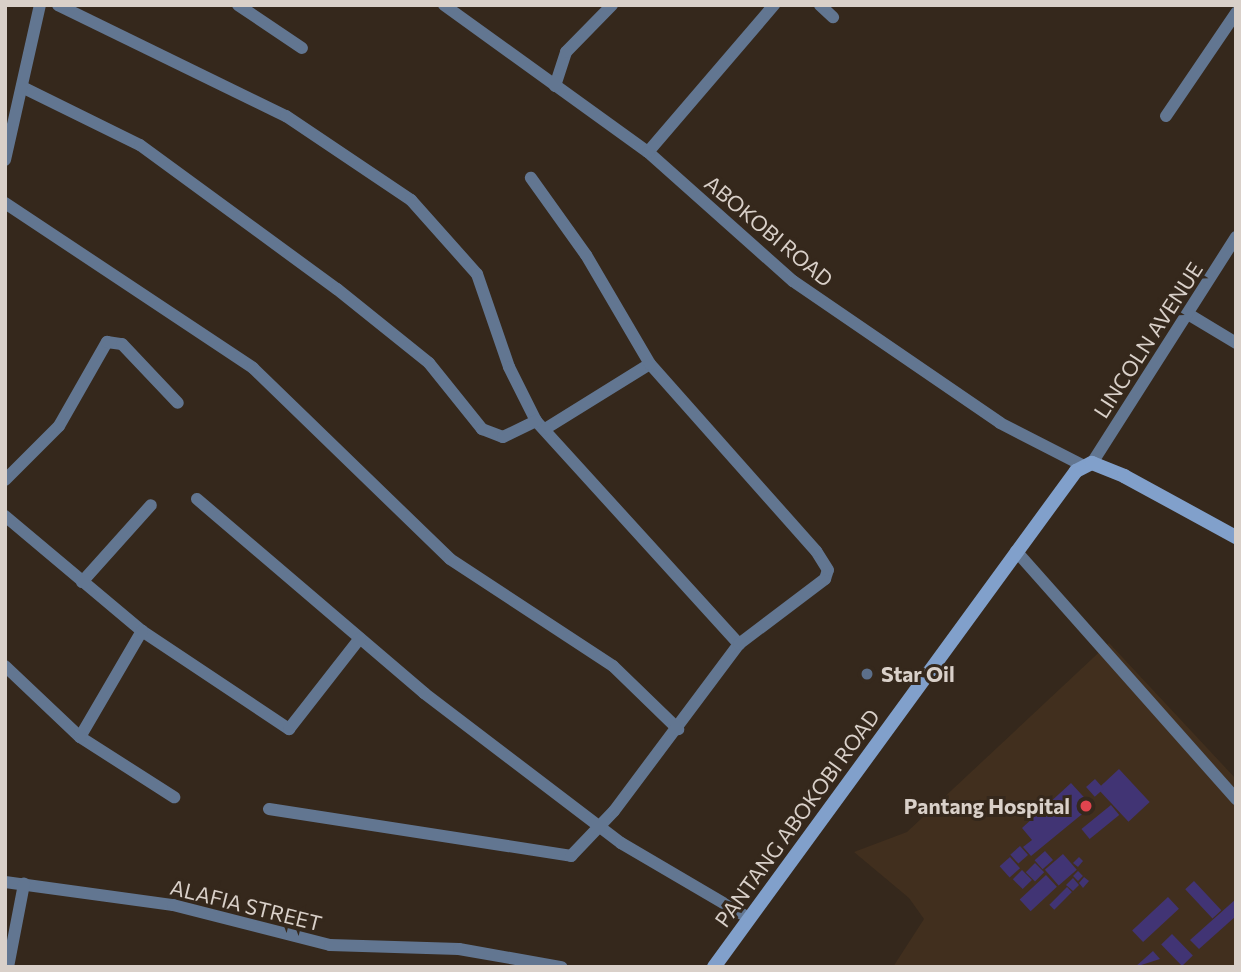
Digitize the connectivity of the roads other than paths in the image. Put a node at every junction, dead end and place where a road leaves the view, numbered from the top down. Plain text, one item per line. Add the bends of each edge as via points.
1 (40, 5) edge
2 (58, 5) edge
3 (238, 5) edge
4 (444, 5) edge
5 (612, 5) edge
6 (774, 5) edge
7 (821, 5) edge
8 (1235, 14) edge
9 (832, 17) dead end
10 (302, 48) dead end
11 (555, 86) junction
12 (22, 88) junction
13 (1166, 116) dead end
14 (648, 152) junction
15 (5, 160) edge
16 (531, 178) dead end
17 (5, 203) edge
18 (1236, 237) edge
19 (1188, 314) junction
20 (1236, 343) edge
21 (650, 364) junction
22 (178, 403) dead end
23 (541, 425) junction
24 (1088, 465) junction
25 (5, 480) edge
26 (197, 499) dead end
27 (151, 505) dead end
28 (5, 516) edge
29 (1236, 537) edge
30 (1016, 551) junction
31 (82, 582) junction
32 (142, 631) junction
33 (360, 638) junction
34 (740, 643) junction
35 (5, 666) edge
36 (678, 729) junction
37 (80, 737) junction
38 (174, 797) dead end
39 (1236, 799) edge
40 (269, 809) dead end
41 (601, 826) junction
42 (5, 882) edge
43 (24, 884) junction
44 (749, 918) junction
45 (8, 967) edge
46 (561, 967) edge
47 (714, 967) edge

1 - 12 street
2 - 23 street via 286,116 411,200 484,288 509,367
3 - 10 street
4 - 11 street, ABOKOBI ROAD
5 - 11 street via 566,52
6 - 14 street
7 - 9 street
8 - 13 street
11 - 14 street, ABOKOBI ROAD
12 - 15 street
12 - 23 street via 140,145 347,296 429,363 482,429 503,437
14 - 24 street, ABOKOBI ROAD via 793,281 1000,423
16 - 21 street via 563,219
17 - 36 street via 253,368 450,559 613,666
18 - 19 street, LINCOLN AVENUE
19 - 20 street
19 - 24 street, LINCOLN AVENUE
21 - 23 street
21 - 34 street via 828,570
22 - 25 street via 122,344 107,342 59,426
23 - 34 street
24 - 29 street
24 - 30 street, PANTANG ABOKOBI ROAD
26 - 33 street
27 - 31 street
28 - 31 street
30 - 39 street
30 - 44 street, PANTANG ABOKOBI ROAD
31 - 32 street
32 - 33 street via 289,729
32 - 37 street
33 - 41 street
34 - 36 street
35 - 37 street
36 - 41 street
37 - 38 street
40 - 41 street via 459,835 565,858
41 - 44 street
42 - 43 street, ALAFIA STREET
43 - 45 street
43 - 46 street, ALAFIA STREET via 173,905 330,945 459,949
44 - 47 street, PANTANG ABOKOBI ROAD

